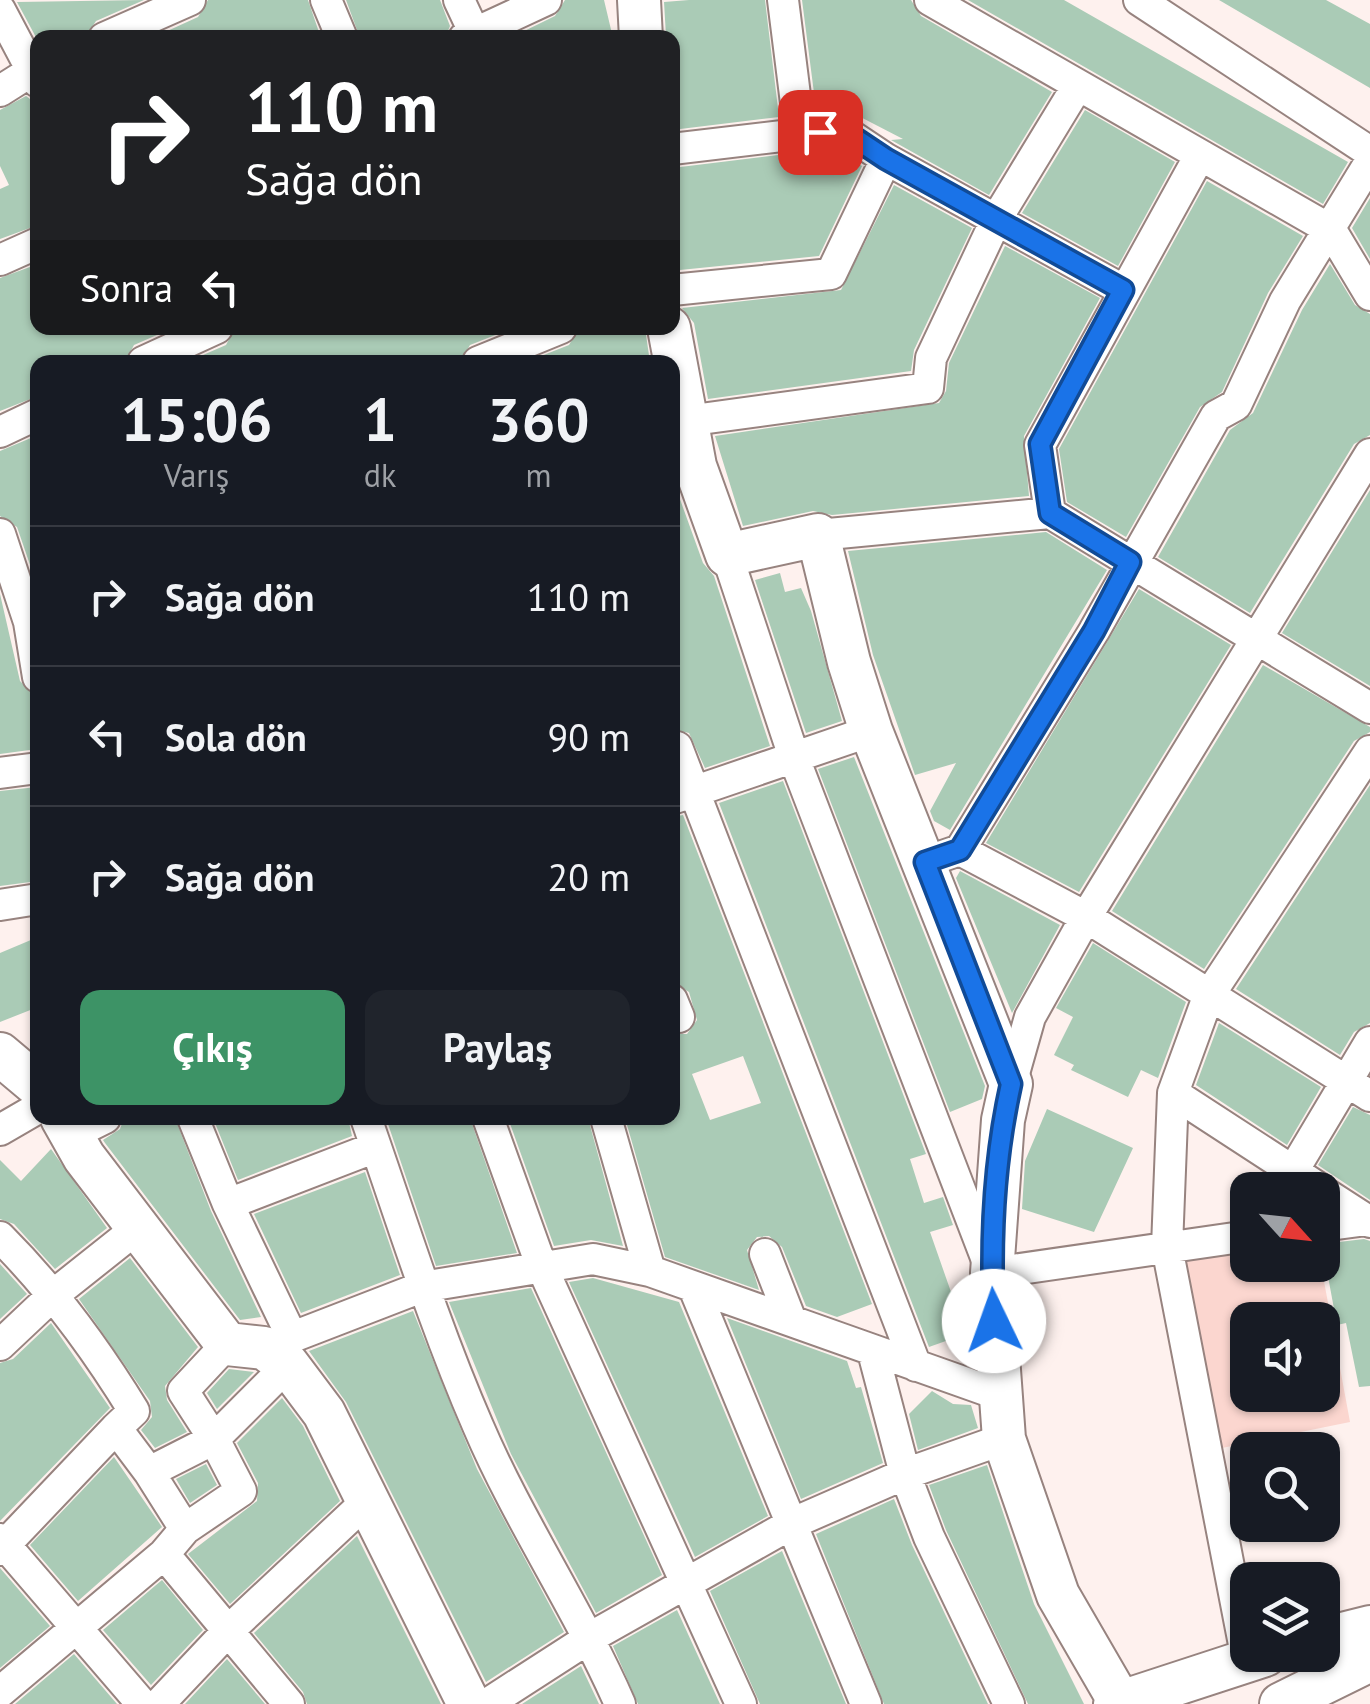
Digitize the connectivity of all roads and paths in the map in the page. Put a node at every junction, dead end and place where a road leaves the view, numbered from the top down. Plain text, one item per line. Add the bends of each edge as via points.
1 (190, 0) edge
2 (326, 0) edge
3 (460, 0) edge
4 (546, 0) edge
5 (639, 0) edge
6 (783, 0) edge
7 (930, 0) edge
8 (1139, 0) edge
9 (0, 10) edge
10 (122, 30) edge
11 (339, 30) edge
12 (468, 30) edge
13 (480, 30) edge
14 (641, 30) edge
15 (30, 64) edge
16 (0, 66) edge
17 (30, 72) edge
18 (30, 76) edge
19 (1078, 85) junction
20 (0, 91) edge
21 (800, 134) junction
22 (680, 148) edge
23 (1370, 152) edge
24 (1199, 156) junction
25 (886, 159) junction
26 (1370, 162) edge
27 (998, 218) junction
28 (1331, 230) junction
29 (30, 247) edge
30 (0, 260) edge
31 (680, 289) edge
32 (1123, 290) junction
33 (1370, 296) edge
34 (201, 335) edge
35 (540, 335) edge
36 (177, 345) edge
37 (512, 345) edge
38 (680, 388) edge
39 (30, 418) edge
40 (686, 421) junction
41 (0, 432) edge
42 (1370, 454) edge
43 (684, 471) edge
44 (1050, 513) junction
45 (0, 534) edge
46 (818, 535) junction
47 (727, 555) junction
48 (1130, 562) junction
49 (26, 570) edge
50 (15, 626) edge
51 (1255, 640) junction
52 (30, 659) edge
53 (1370, 708) edge
54 (871, 730) junction
55 (1370, 751) edge
56 (794, 756) junction
57 (30, 769) edge
58 (0, 773) edge
59 (683, 794) edge
60 (943, 856) junction
61 (30, 901) edge
62 (0, 905) edge
63 (1086, 918) junction
64 (1208, 997) junction
65 (1370, 1042) edge
66 (0, 1054) edge
67 (30, 1079) edge
68 (1011, 1084) junction
69 (1358, 1089) edge
70 (1174, 1093) junction
71 (30, 1113) edge
72 (80, 1125) edge
73 (196, 1125) edge
74 (491, 1125) edge
75 (608, 1125) edge
76 (0, 1130) edge
77 (371, 1132) edge
78 (1292, 1171) joint
79 (1340, 1202) edge
80 (228, 1204) junction
81 (1369, 1221) edge
82 (1340, 1224) edge
83 (140, 1226) junction
84 (0, 1237) edge
85 (1230, 1238) edge
86 (1167, 1247) junction
87 (765, 1254) dead end
88 (541, 1265) junction
89 (650, 1271) junction
90 (992, 1272) junction
91 (422, 1287) junction
92 (694, 1288) junction
93 (52, 1296) junction
94 (790, 1318) junction
95 (0, 1345) edge
96 (268, 1349) junction
97 (873, 1352) junction
98 (916, 1366) junction
99 (1000, 1395) junction
100 (116, 1428) junction
101 (214, 1439) junction
102 (1004, 1439) junction
103 (150, 1472) junction
104 (905, 1474) junction
105 (366, 1502) junction
106 (794, 1523) junction
107 (184, 1529) junction
108 (2, 1545) edge
109 (164, 1554) junction
110 (1235, 1562) edge
111 (686, 1584) junction
112 (74, 1627) junction
113 (1370, 1627) edge
114 (227, 1632) junction
115 (1340, 1635) edge
116 (591, 1637) junction
117 (1370, 1660) edge
118 (1230, 1666) edge
119 (0, 1692) edge
120 (1117, 1703) edge
121 (142, 1704) edge
122 (159, 1704) edge
123 (289, 1704) edge
124 (469, 1704) edge
125 (487, 1704) edge
126 (620, 1704) edge
127 (741, 1704) edge
128 (866, 1704) edge
129 (1009, 1704) edge
130 (1280, 1704) edge

1 - 10 street
2 - 11 street
3 - 12 street
4 - 13 street
5 - 14 street
6 - 21 street
7 - 19 street
8 - 23 street
9 - 15 street
16 - 17 street
18 - 20 street
19 - 24 street
19 - 27 street
21 - 22 street
21 - 25 street via 841,129
24 - 28 street
24 - 32 street
25 - 27 street
25 - 31 street via 831,274
26 - 28 street
27 - 32 street
27 - 40 street via 931,358 928,388
28 - 33 street
28 - 48 street via 1285,301 1236,405 1216,416
29 - 30 street
32 - 44 street via 1040,444
34 - 36 street
35 - 37 street
38 - 40 street
39 - 41 street
40 - 43 street
42 - 51 street
43 - 47 street
44 - 46 street
44 - 48 street
45 - 49 street
46 - 47 street
46 - 54 street
47 - 56 street
48 - 51 street
48 - 60 street via 1094,631
49 - 50 street
50 - 52 street
51 - 53 street
51 - 63 street
54 - 56 street
54 - 60 street
55 - 64 street
56 - 59 street
56 - 90 street
57 - 58 street
59 - 98 street
60 - 63 street
60 - 68 street
61 - 62 street
63 - 64 street
63 - 68 street via 1030,1017
64 - 69 street
64 - 70 street
65 - 69 street
66 - 67 street
68 - 90 street
69 - 78 street
70 - 78 street
70 - 86 street
71 - 76 street
72 - 83 street via 84,1158
73 - 80 street
74 - 88 street
75 - 89 street
77 - 80 street
77 - 91 street
79 - 81 street
80 - 96 street
81 - 82 street
83 - 93 street
83 - 96 street
84 - 93 street
85 - 86 street
86 - 90 street
86 - 110 street
87 - 94 street
88 - 89 street via 593,1258
88 - 91 street
88 - 111 street
89 - 92 street
90 - 99 street
91 - 96 street
91 - 116 street via 479,1429
92 - 94 street
92 - 106 street
93 - 95 street
93 - 100 street via 134,1411
94 - 97 street
96 - 101 street
96 - 101 street via 183,1391
96 - 105 street via 324,1412
97 - 98 street
97 - 104 street
98 - 99 street
99 - 102 street
100 - 103 street
100 - 108 street
101 - 103 street
101 - 107 street via 241,1491
102 - 104 street
102 - 120 street via 1058,1595
103 - 107 street
104 - 106 street
104 - 129 street
105 - 114 street
105 - 124 street
106 - 111 street
106 - 128 street
107 - 109 street
108 - 112 street
109 - 112 street
109 - 114 street
111 - 116 street
111 - 127 street
112 - 119 street
112 - 121 street
113 - 115 street
114 - 122 street
114 - 123 street
116 - 125 street
116 - 126 street
117 - 130 street
118 - 120 street

